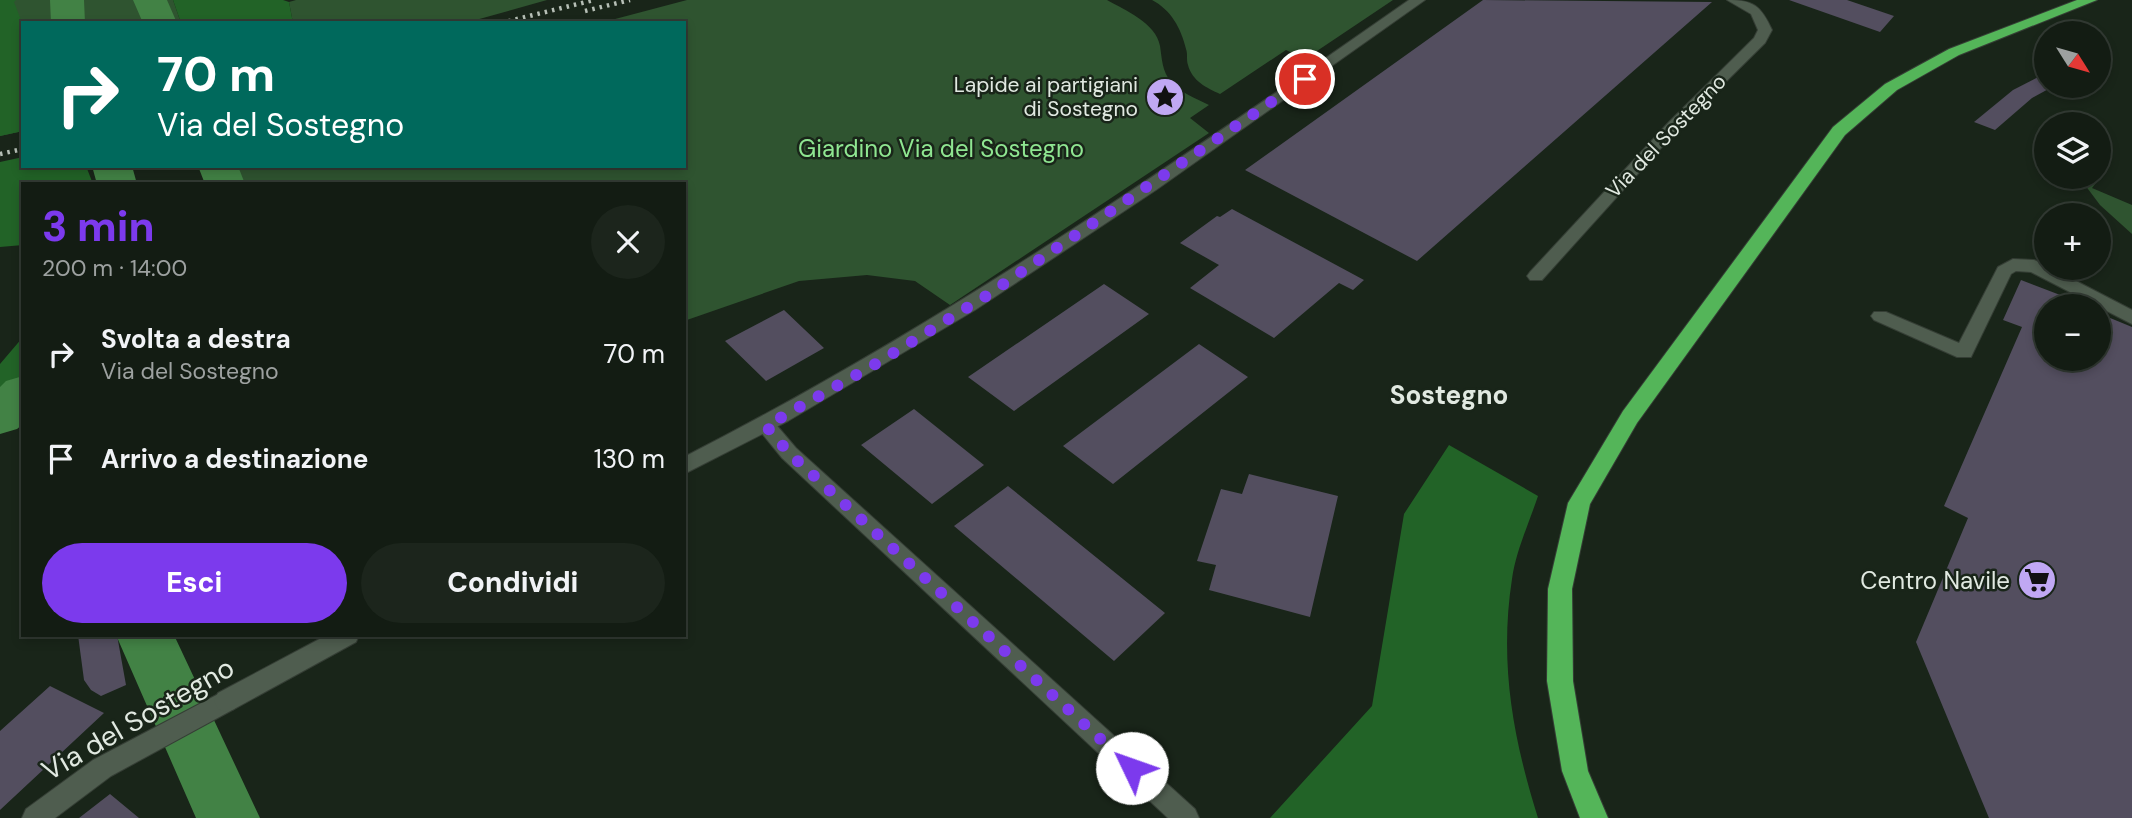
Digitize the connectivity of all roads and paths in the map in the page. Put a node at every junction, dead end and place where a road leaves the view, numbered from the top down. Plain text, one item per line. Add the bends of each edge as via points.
1 (1418, 0) edge
2 (1734, 0) edge
3 (2090, 0) edge
4 (1536, 275) dead end
5 (1880, 316) dead end
6 (2132, 317) edge
7 (766, 426) junction
8 (686, 465) edge
9 (344, 637) edge
10 (35, 818) edge
11 (1186, 818) edge
12 (1594, 818) edge

1 - 7 street via 986,296
2 - 4 lane, Via del Sostegno via 1757,12 1765,30 1760,40 1674,125
3 - 12 highway via 1954,52 1891,88 1839,131 1630,417 1578,503 1560,589 1560,681 1575,771
5 - 6 street via 1964,352 2004,271 2019,264 2042,270
7 - 8 street
7 - 11 street via 789,453
9 - 10 street, Via del Sostegno via 102,768

